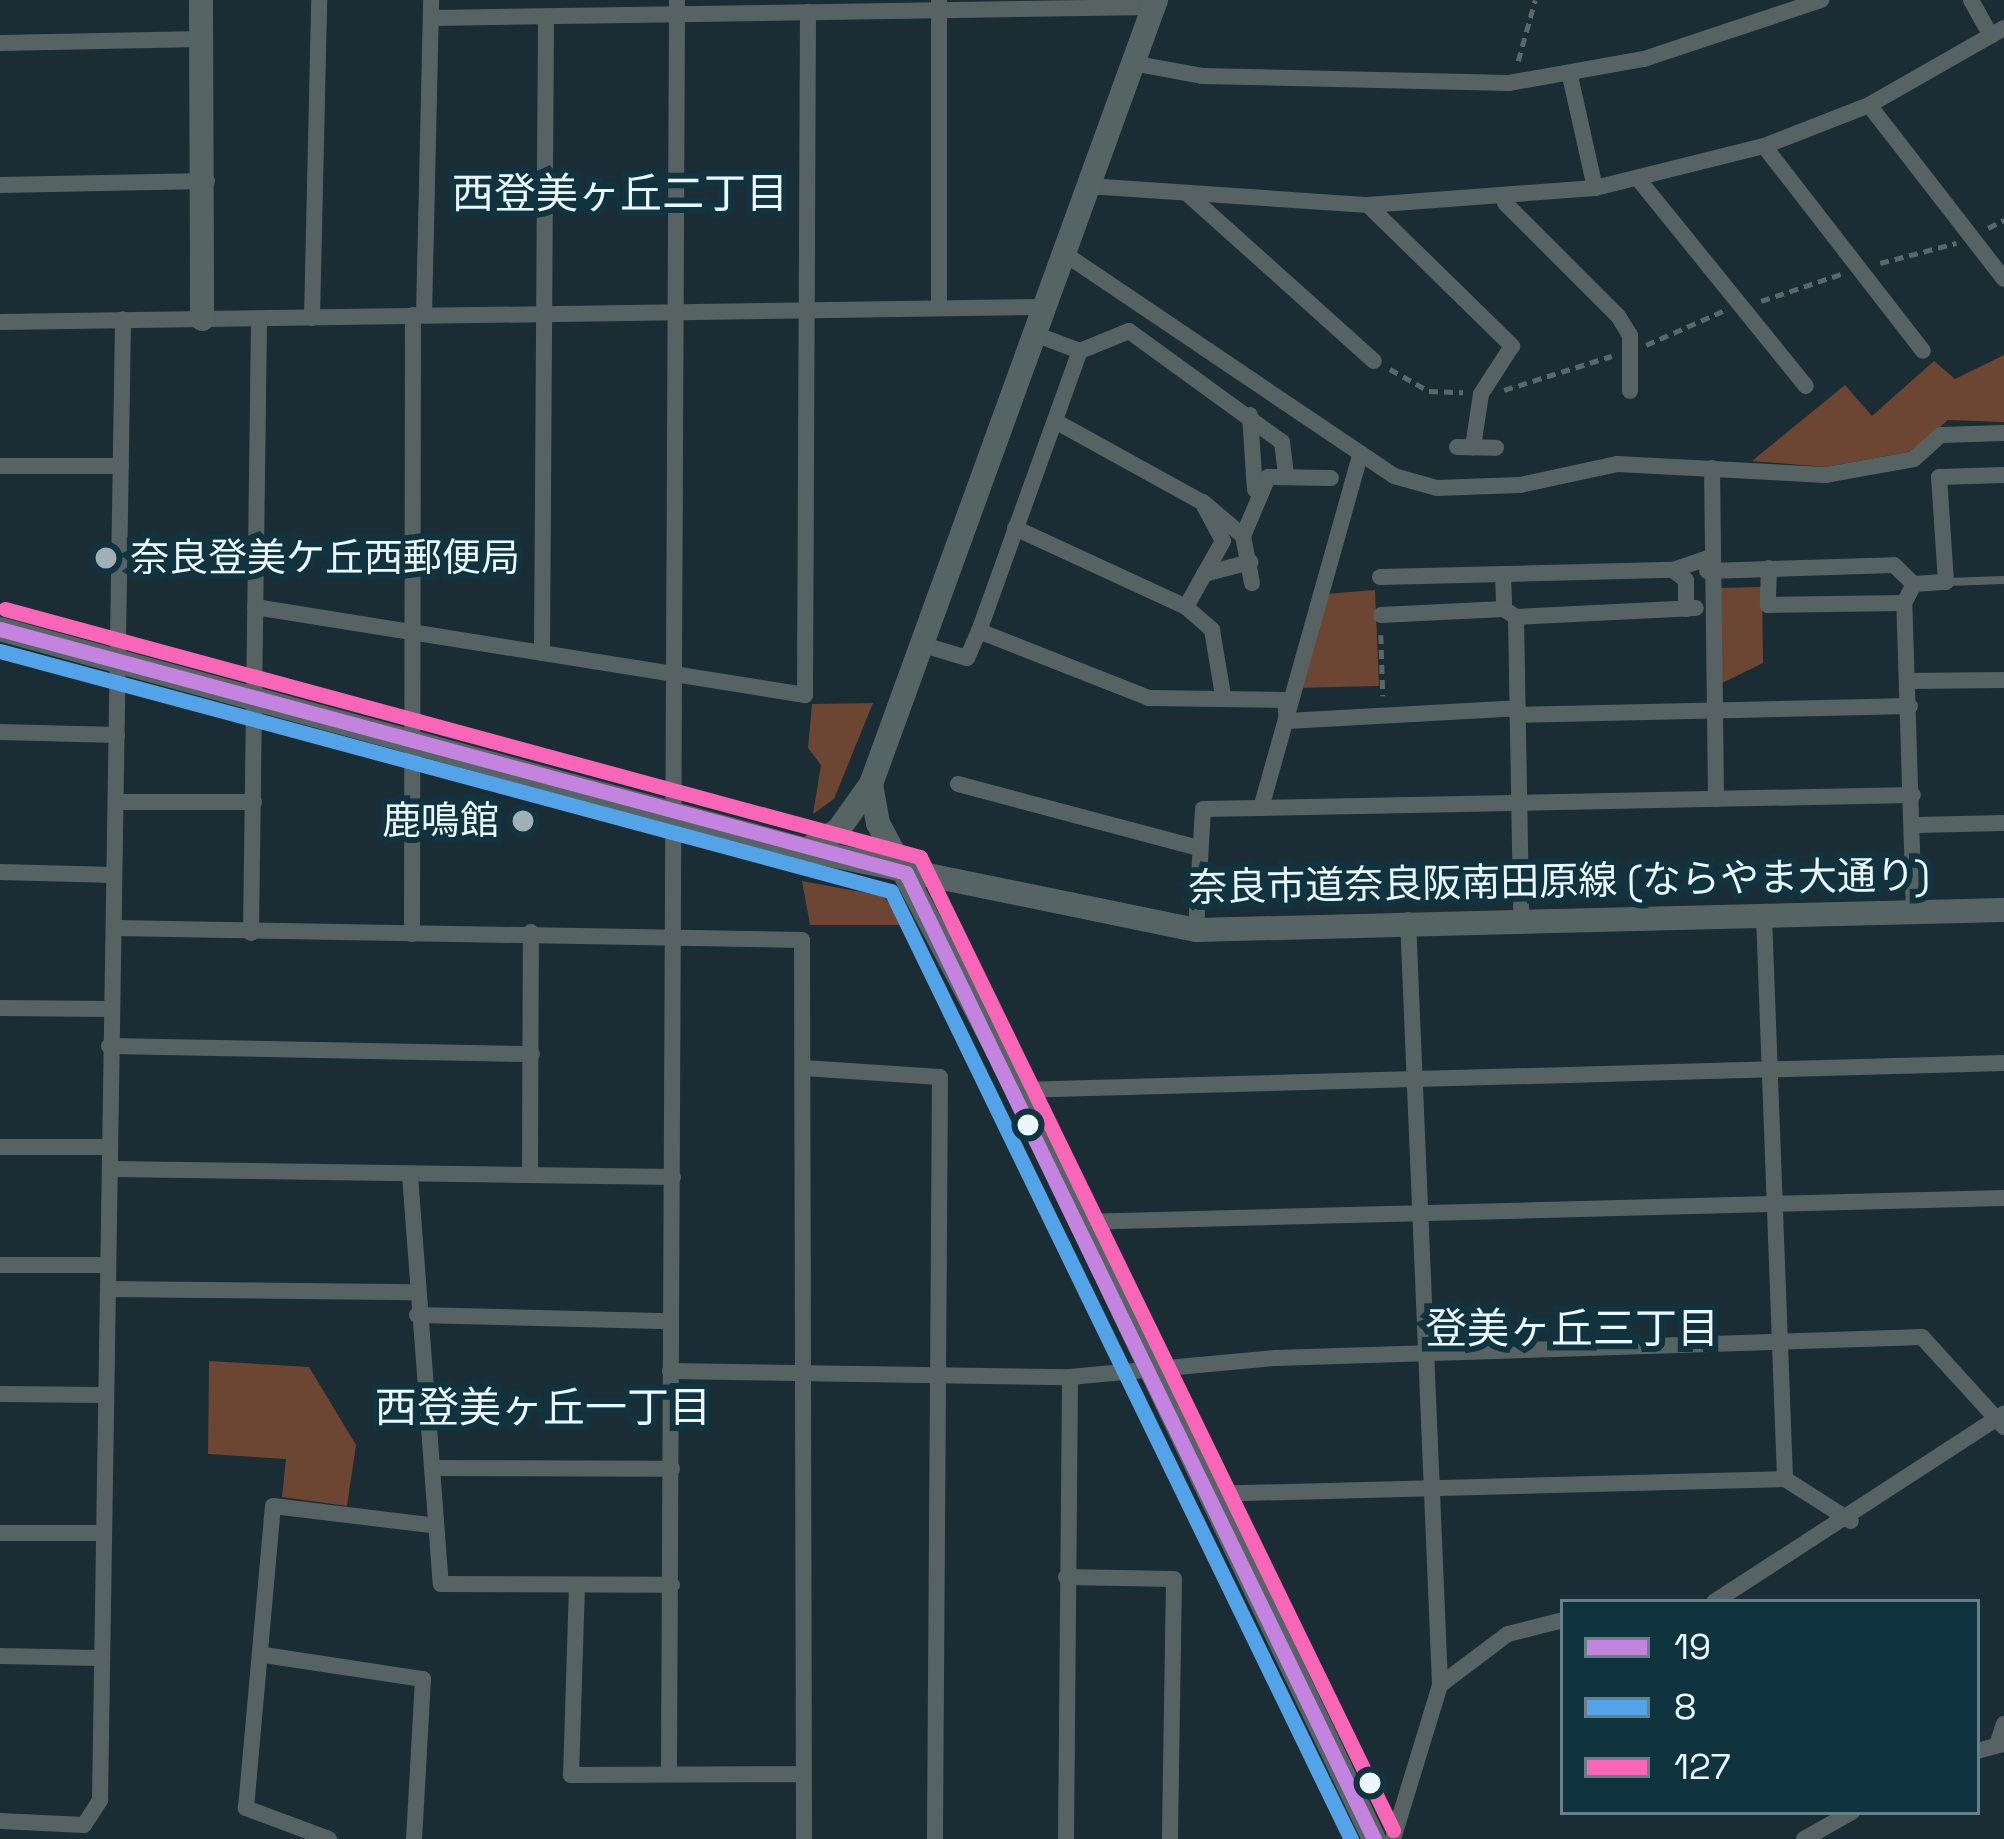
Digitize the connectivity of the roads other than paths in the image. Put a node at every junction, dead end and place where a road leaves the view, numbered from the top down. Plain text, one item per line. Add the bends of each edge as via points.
1 (201, 0) edge
2 (319, 0) edge
3 (1821, 0) edge
4 (1972, 0) edge
5 (939, 4) edge
6 (1155, 4) edge
7 (677, 7) edge
8 (431, 9) edge
9 (808, 12) junction
10 (546, 16) junction
11 (1998, 32) edge
12 (202, 39) junction
13 (0, 44) edge
14 (1132, 64) junction
15 (1570, 76) junction
16 (1869, 105) junction
17 (1764, 146) junction
18 (1639, 180) junction
19 (207, 182) junction
20 (0, 184) edge
21 (1088, 186) junction
22 (1594, 188) junction
23 (1190, 196) junction
24 (1505, 203) junction
25 (1368, 205) junction
26 (1062, 252) junction
27 (2004, 279) edge
28 (939, 306) junction
29 (1041, 307) junction
30 (807, 309) junction
31 (676, 312) junction
32 (419, 315) junction
33 (544, 315) junction
34 (312, 318) junction
35 (123, 320) junction
36 (202, 320) junction
37 (259, 320) junction
38 (0, 322) edge
39 (1032, 333) junction
40 (1080, 351) junction
41 (1923, 351) dead end
42 (1374, 361) road end
43 (1806, 386) dead end
44 (1630, 391) dead end
45 (1250, 415) junction
46 (1054, 421) junction
47 (2004, 433) edge
48 (1496, 448) dead end
49 (1360, 455) junction
50 (0, 466) edge
51 (121, 466) junction
52 (1712, 468) junction
53 (2004, 475) edge
54 (1286, 477) junction
55 (1331, 478) dead end
56 (1255, 490) junction
57 (1202, 502) junction
58 (1015, 528) junction
59 (1243, 536) junction
60 (1250, 562) junction
61 (1707, 564) junction
62 (1769, 568) junction
63 (1673, 570) junction
64 (1204, 574) junction
65 (1503, 574) junction
66 (1381, 577) dead end
67 (2004, 580) edge
68 (1946, 581) junction
69 (1252, 584) dead end
70 (1914, 584) junction
71 (1904, 603) junction
72 (255, 607) junction
73 (1186, 607) junction
74 (1709, 608) junction
75 (1686, 609) junction
76 (1510, 613) junction
77 (1381, 615) road end
78 (0, 629) edge
79 (979, 631) junction
80 (410, 633) junction
81 (920, 644) junction
82 (542, 653) junction
83 (120, 655) junction
84 (676, 674) junction
85 (2004, 680) edge
86 (1909, 681) junction
87 (1223, 694) junction
88 (253, 696) junction
89 (1285, 700) junction
90 (1910, 706) junction
91 (1715, 710) junction
92 (1517, 712) junction
93 (0, 732) edge
94 (116, 735) junction
95 (413, 740) junction
96 (871, 784) junction
97 (1912, 795) junction
98 (1716, 799) junction
99 (118, 802) junction
100 (254, 802) junction
101 (1516, 802) junction
102 (970, 805) dead end
103 (1261, 808) junction
104 (673, 810) junction
105 (2004, 823) edge
106 (1916, 825) junction
107 (1194, 847) junction
108 (806, 850) junction
109 (0, 872) edge
110 (906, 872) junction
111 (114, 874) junction
112 (2004, 910) edge
113 (1914, 913) junction
114 (1521, 916) junction
115 (1764, 916) junction
116 (1408, 920) junction
117 (115, 928) junction
118 (1196, 929) junction
119 (531, 932) junction
120 (670, 932) junction
121 (251, 933) junction
122 (412, 934) junction
123 (0, 1007) edge
124 (109, 1009) junction
125 (109, 1046) junction
126 (532, 1054) junction
127 (2004, 1063) edge
128 (804, 1068) junction
129 (1772, 1069) junction
130 (1414, 1079) junction
131 (1018, 1090) junction
132 (0, 1147) edge
133 (108, 1147) junction
134 (112, 1169) junction
135 (410, 1174) junction
136 (530, 1174) junction
137 (673, 1177) junction
138 (2004, 1198) edge
139 (1774, 1205) junction
140 (1419, 1218) junction
141 (1081, 1222) junction
142 (0, 1265) edge
143 (106, 1265) junction
144 (110, 1289) junction
145 (416, 1292) junction
146 (417, 1315) junction
147 (670, 1322) junction
148 (1777, 1343) junction
149 (1426, 1355) junction
150 (1147, 1364) junction
151 (670, 1371) junction
152 (802, 1372) junction
153 (937, 1375) junction
154 (1070, 1377) junction
155 (0, 1394) edge
156 (105, 1395) junction
157 (2002, 1420) edge
158 (432, 1468) junction
159 (672, 1469) junction
160 (1784, 1479) junction
161 (1432, 1488) junction
162 (1209, 1494) junction
163 (1851, 1521) junction
164 (429, 1525) junction
165 (0, 1533) edge
166 (104, 1533) junction
167 (1066, 1577) junction
168 (577, 1585) junction
169 (672, 1585) junction
170 (1719, 1599) edge
171 (1560, 1621) edge
172 (264, 1655) junction
173 (0, 1656) edge
174 (99, 1658) junction
175 (1440, 1685) junction
176 (669, 1773) junction
177 (802, 1774) junction
178 (1847, 1815) edge
179 (0, 1821) edge
180 (329, 1839) edge
181 (414, 1839) edge
182 (804, 1839) edge
183 (935, 1839) edge
184 (1066, 1839) edge
185 (1170, 1839) edge
186 (1374, 1839) edge
187 (1394, 1839) edge
188 (1804, 1839) edge

1 - 12 street
2 - 34 street
3 - 15 street
4 - 11 street
5 - 6 street
5 - 9 street
5 - 28 street
6 - 14 street
7 - 9 street
7 - 10 street
7 - 31 street
8 - 10 street
8 - 32 street
9 - 30 street
10 - 33 street
11 - 16 street
12 - 13 street
12 - 19 street
14 - 15 street via 1202,76 1509,83
14 - 21 street
15 - 22 street
16 - 17 street
16 - 27 street
17 - 18 street
17 - 41 street
18 - 22 street
18 - 43 street
19 - 20 street
19 - 36 street
21 - 23 street
21 - 26 street
22 - 24 street
23 - 25 street
23 - 42 street
24 - 25 street
24 - 44 street via 1618,316 1632,350
25 - 48 street via 1512,346 1481,394 1465,447
26 - 29 street
26 - 49 street
28 - 29 street
28 - 30 street
29 - 39 street
30 - 31 street
30 - 84 street via 805,695
31 - 33 street
31 - 84 street
32 - 33 street
32 - 34 street
32 - 80 street
33 - 82 street
34 - 37 street
35 - 36 street
35 - 38 street
35 - 51 street
36 - 37 street
37 - 72 street
39 - 40 street
39 - 81 street
40 - 45 street via 1130,331
40 - 46 street
45 - 54 street via 1282,442
45 - 56 street
46 - 57 street
46 - 58 street
47 - 52 street via 1941,435 1914,459 1826,475
49 - 52 street via 1437,488 1520,485 1616,464
49 - 89 street
50 - 51 street
51 - 83 street
52 - 61 street
53 - 68 street via 1940,477
54 - 55 street
54 - 56 street
56 - 59 street
57 - 59 street
57 - 64 street via 1223,541
58 - 73 street
58 - 79 street
59 - 60 street
60 - 64 street
60 - 69 street
61 - 62 street
61 - 63 street
61 - 74 street
62 - 70 street via 1894,565
62 - 71 street via 1768,605
63 - 65 street
63 - 75 street via 1686,580
64 - 73 street
65 - 66 street
65 - 76 street
67 - 68 lane
68 - 70 street
70 - 71 street
71 - 86 street
72 - 80 street
72 - 88 street
73 - 87 street via 1212,630
74 - 75 street
74 - 91 street
75 - 76 street
76 - 77 street
76 - 92 street
78 - 83 street, 奈良市道奈良阪南田原線 (ならやま大通り)
79 - 81 street via 967,658
79 - 87 street via 1149,698
80 - 82 street
80 - 95 street
81 - 96 street
82 - 84 street
83 - 88 street, 奈良市道奈良阪南田原線 (ならやま大通り)
83 - 94 street
84 - 104 street
85 - 86 street
86 - 90 street
87 - 89 street
88 - 95 street, 奈良市道奈良阪南田原線 (ならやま大通り)
88 - 100 street
89 - 92 street via 1287,722
89 - 103 street
90 - 91 street
90 - 97 street
91 - 92 street
91 - 98 street
92 - 101 street
93 - 94 street
94 - 99 street
95 - 104 street, 奈良市道奈良阪南田原線 (ならやま大通り)
95 - 122 street
96 - 108 street via 839,829
96 - 110 street
97 - 98 street
97 - 106 street
98 - 101 street
99 - 100 street
99 - 111 street
100 - 121 street
101 - 103 street
101 - 114 street
102 - 107 street via 967,785
103 - 107 street via 1203,808
104 - 108 street, 奈良市道奈良阪南田原線 (ならやま大通り)
104 - 120 street
105 - 106 street
106 - 113 street
107 - 118 street
108 - 110 street, 奈良市道奈良阪南田原線 (ならやま大通り)
109 - 111 street
110 - 118 street, 奈良市道奈良阪南田原線 (ならやま大通り)
110 - 131 street
111 - 117 street
112 - 113 street, 奈良市道奈良阪南田原線 (ならやま大通り)
113 - 115 street, 奈良市道奈良阪南田原線 (ならやま大通り)
114 - 115 street, 奈良市道奈良阪南田原線 (ならやま大通り)
114 - 116 street, 奈良市道奈良阪南田原線 (ならやま大通り)
115 - 129 street
116 - 118 street, 奈良市道奈良阪南田原線 (ならやま大通り)
116 - 130 street
117 - 121 street
117 - 124 street
119 - 120 street
119 - 122 street
119 - 126 street
120 - 128 street via 802,940
120 - 137 street
121 - 122 street
123 - 124 street
124 - 125 street
125 - 126 street
125 - 133 street
126 - 136 street
127 - 129 street
128 - 152 street
128 - 153 street via 940,1077
129 - 130 street
129 - 139 street
130 - 131 street
130 - 140 street
131 - 141 street
132 - 133 street
133 - 134 street
134 - 135 street
134 - 143 street
135 - 136 street
135 - 145 street
136 - 137 street
137 - 147 street
138 - 139 street
139 - 140 street
139 - 148 street
140 - 141 street
140 - 149 street
141 - 150 street
142 - 143 street
143 - 144 street
144 - 145 street
144 - 156 street
145 - 146 street
146 - 147 street
146 - 158 street
147 - 151 street
148 - 149 street
148 - 157 street via 1922,1337
148 - 160 street
149 - 150 street
149 - 161 street
150 - 154 street
150 - 162 street
151 - 152 street
151 - 159 street
152 - 153 street
152 - 177 street
153 - 154 street
153 - 183 street
154 - 167 street
155 - 156 street
156 - 166 street
157 - 163 street
158 - 159 street
158 - 164 street
159 - 169 street
160 - 161 street
160 - 163 street
161 - 162 street
161 - 175 street
162 - 186 street
163 - 170 street
164 - 168 street via 441,1584
164 - 172 street via 273,1506
165 - 166 street
166 - 174 street
167 - 184 street
167 - 185 street via 1174,1579
168 - 169 street
168 - 176 street via 571,1775
169 - 176 street
171 - 175 street via 1508,1634
172 - 180 street via 246,1808
172 - 181 street via 423,1679
173 - 174 street
174 - 179 street via 100,1800 84,1825
175 - 187 street
176 - 177 street
177 - 182 street
178 - 188 street

